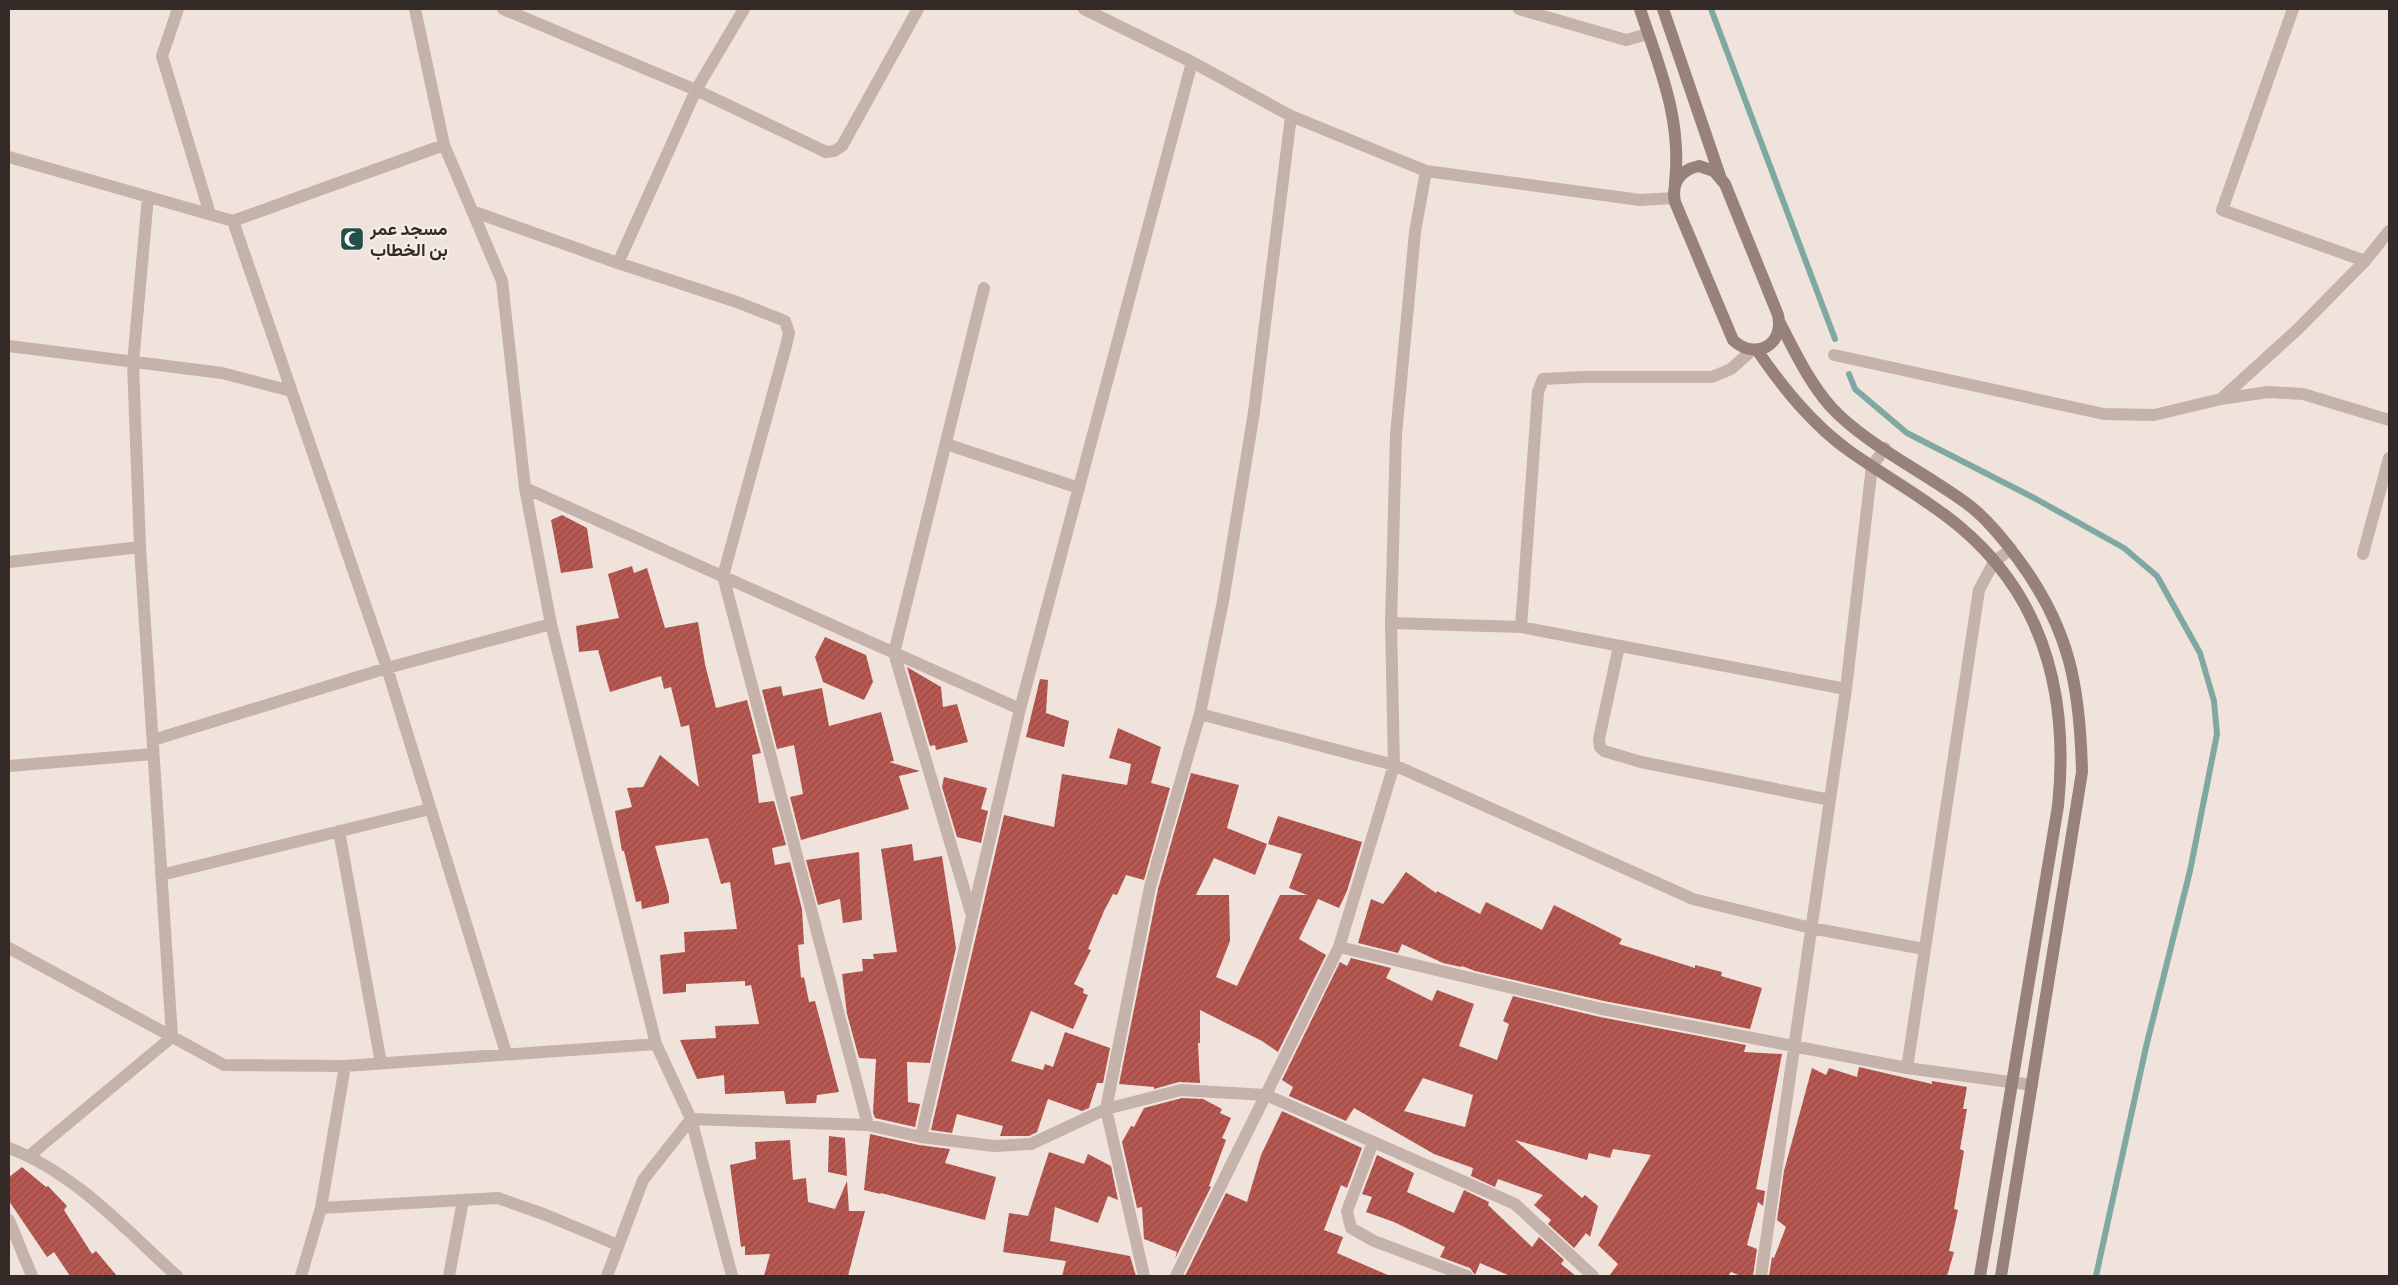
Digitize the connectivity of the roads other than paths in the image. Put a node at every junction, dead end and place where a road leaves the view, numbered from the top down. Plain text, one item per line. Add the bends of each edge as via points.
1 (178, 9) edge
2 (415, 9) edge
3 (503, 9) edge
4 (744, 9) edge
5 (918, 9) edge
6 (1084, 9) edge
7 (1519, 9) edge
8 (1640, 9) edge
9 (1663, 9) edge
10 (2293, 9) edge
11 (1648, 34) junction
12 (1192, 62) junction
13 (696, 90) junction
14 (1291, 116) junction
15 (444, 145) junction
16 (9, 157) edge
17 (1426, 171) junction
18 (1720, 176) junction
19 (1674, 192) junction
20 (148, 197) junction
21 (472, 212) junction
22 (210, 214) junction
23 (233, 221) junction
24 (2389, 231) edge
25 (2365, 260) junction
26 (618, 263) junction
27 (984, 288) dead end
28 (1780, 323) junction
29 (9, 346) edge
30 (1754, 350) junction
31 (1834, 355) dead end
32 (133, 363) junction
33 (291, 391) junction
34 (2221, 399) junction
35 (2389, 420) edge
36 (946, 444) junction
37 (1885, 448) junction
38 (2389, 458) edge
39 (1872, 466) junction
40 (525, 488) junction
41 (1079, 488) junction
42 (2385, 489) edge
43 (140, 547) junction
44 (2011, 549) junction
45 (2363, 554) dead end
46 (9, 562) edge
47 (1994, 562) junction
48 (723, 576) junction
49 (1391, 623) junction
50 (551, 624) junction
51 (1521, 627) junction
52 (1619, 646) junction
53 (894, 653) junction
54 (387, 668) junction
55 (1846, 689) junction
56 (1020, 710) junction
57 (1200, 714) junction
58 (153, 740) junction
59 (153, 754) junction
60 (1394, 765) junction
61 (9, 766) edge
62 (1830, 800) junction
63 (430, 809) junction
64 (339, 831) junction
65 (161, 875) junction
66 (972, 917) junction
67 (1811, 928) junction
68 (9, 941) edge
69 (1339, 947) junction
70 (9, 948) edge
71 (1924, 949) junction
72 (172, 1037) junction
73 (656, 1044) junction
74 (1794, 1047) junction
75 (506, 1053) junction
76 (380, 1063) junction
77 (346, 1066) junction
78 (1907, 1068) junction
79 (2012, 1082) junction
80 (2032, 1085) junction
81 (1266, 1095) junction
82 (1106, 1109) junction
83 (691, 1119) junction
84 (868, 1125) junction
85 (921, 1137) junction
86 (1373, 1142) junction
87 (9, 1148) edge
88 (29, 1156) junction
89 (463, 1200) junction
90 (321, 1208) junction
91 (9, 1220) edge
92 (618, 1246) junction
93 (32, 1276) edge
94 (177, 1276) edge
95 (301, 1276) edge
96 (449, 1276) edge
97 (607, 1276) edge
98 (732, 1276) edge
99 (1144, 1276) edge
100 (1176, 1276) edge
101 (1467, 1276) edge
102 (1593, 1276) edge
103 (1761, 1276) edge
104 (1980, 1276) edge
105 (2001, 1276) edge

1 - 22 street via 162,56
2 - 15 street
3 - 13 street
4 - 13 street
5 - 13 street via 842,146 834,151 818,149
6 - 12 street
7 - 11 street via 1626,40
8 - 11 street
9 - 18 street
10 - 25 street via 2222,210
11 - 19 street via 1672,107 1677,147
12 - 14 street
12 - 41 street
13 - 26 street
14 - 17 street
14 - 57 street via 1254,412 1223,601
15 - 21 street
15 - 23 street
16 - 20 street
17 - 19 street via 1640,200
17 - 49 street via 1415,232 1396,435
18 - 19 street via 1707,167 1699,166 1683,172
18 - 28 street
19 - 30 street via 1729,333 1739,346
20 - 22 street
20 - 32 street
21 - 26 street
21 - 40 street via 502,281
22 - 23 street
23 - 33 street
24 - 25 street
25 - 34 street via 2298,329
26 - 48 street via 785,321 789,333
27 - 36 street
28 - 30 street via 1770,345
28 - 37 street via 1811,382 1832,408 1854,428
29 - 32 street
30 - 39 street via 1798,404 1846,449
30 - 51 street via 1731,369 1712,377 1582,376 1543,379 1537,400
31 - 34 street via 2104,414 2154,415
32 - 33 street via 222,373
32 - 43 street
33 - 54 street
34 - 35 street via 2268,392 2303,394
36 - 41 street
36 - 53 street
37 - 39 street
37 - 44 street via 1971,507
38 - 42 street
39 - 47 street via 1960,527
39 - 55 street
40 - 48 street
40 - 50 street
41 - 56 street
42 - 45 street
43 - 46 street
43 - 58 street
44 - 47 street
44 - 80 street via 2055,618 2071,664 2082,736 2078,810
47 - 71 street via 1979,590
47 - 79 street via 2015,589 2036,626 2051,669 2061,737 2058,806
48 - 53 street
48 - 84 street
49 - 51 street
49 - 60 street
50 - 54 street
50 - 73 street
51 - 52 street
52 - 55 street
52 - 62 street via 1599,739 1604,751 1641,762
53 - 56 street
53 - 66 street
54 - 58 street
54 - 63 street
55 - 62 street
56 - 66 street
57 - 60 street
57 - 82 street via 1150,887
58 - 59 street
59 - 61 street
59 - 65 street
60 - 67 street via 1693,898
60 - 69 street
62 - 67 street
63 - 64 street
63 - 75 street
64 - 65 street
64 - 76 street
65 - 72 street
66 - 85 street
67 - 71 street
67 - 74 street
68 - 70 street
69 - 74 street via 1602,1009
69 - 81 street
70 - 72 street
71 - 78 street
72 - 77 street via 224,1065
72 - 88 street
73 - 75 street
73 - 83 street
74 - 78 street
74 - 103 street
75 - 76 street
76 - 77 street
77 - 90 street
78 - 79 street
79 - 80 street
79 - 104 street
80 - 105 street
81 - 82 street via 1181,1090
81 - 86 street
81 - 100 street
82 - 85 street via 1031,1144 994,1146
82 - 99 street
83 - 84 street
83 - 92 street via 643,1180
83 - 98 street
84 - 85 street
86 - 101 street via 1347,1211 1351,1228 1374,1241
86 - 102 street via 1515,1204
87 - 88 street
88 - 94 street via 88,1196
89 - 90 street
89 - 92 street via 498,1198
89 - 96 street
90 - 95 street
91 - 93 street
92 - 97 street

